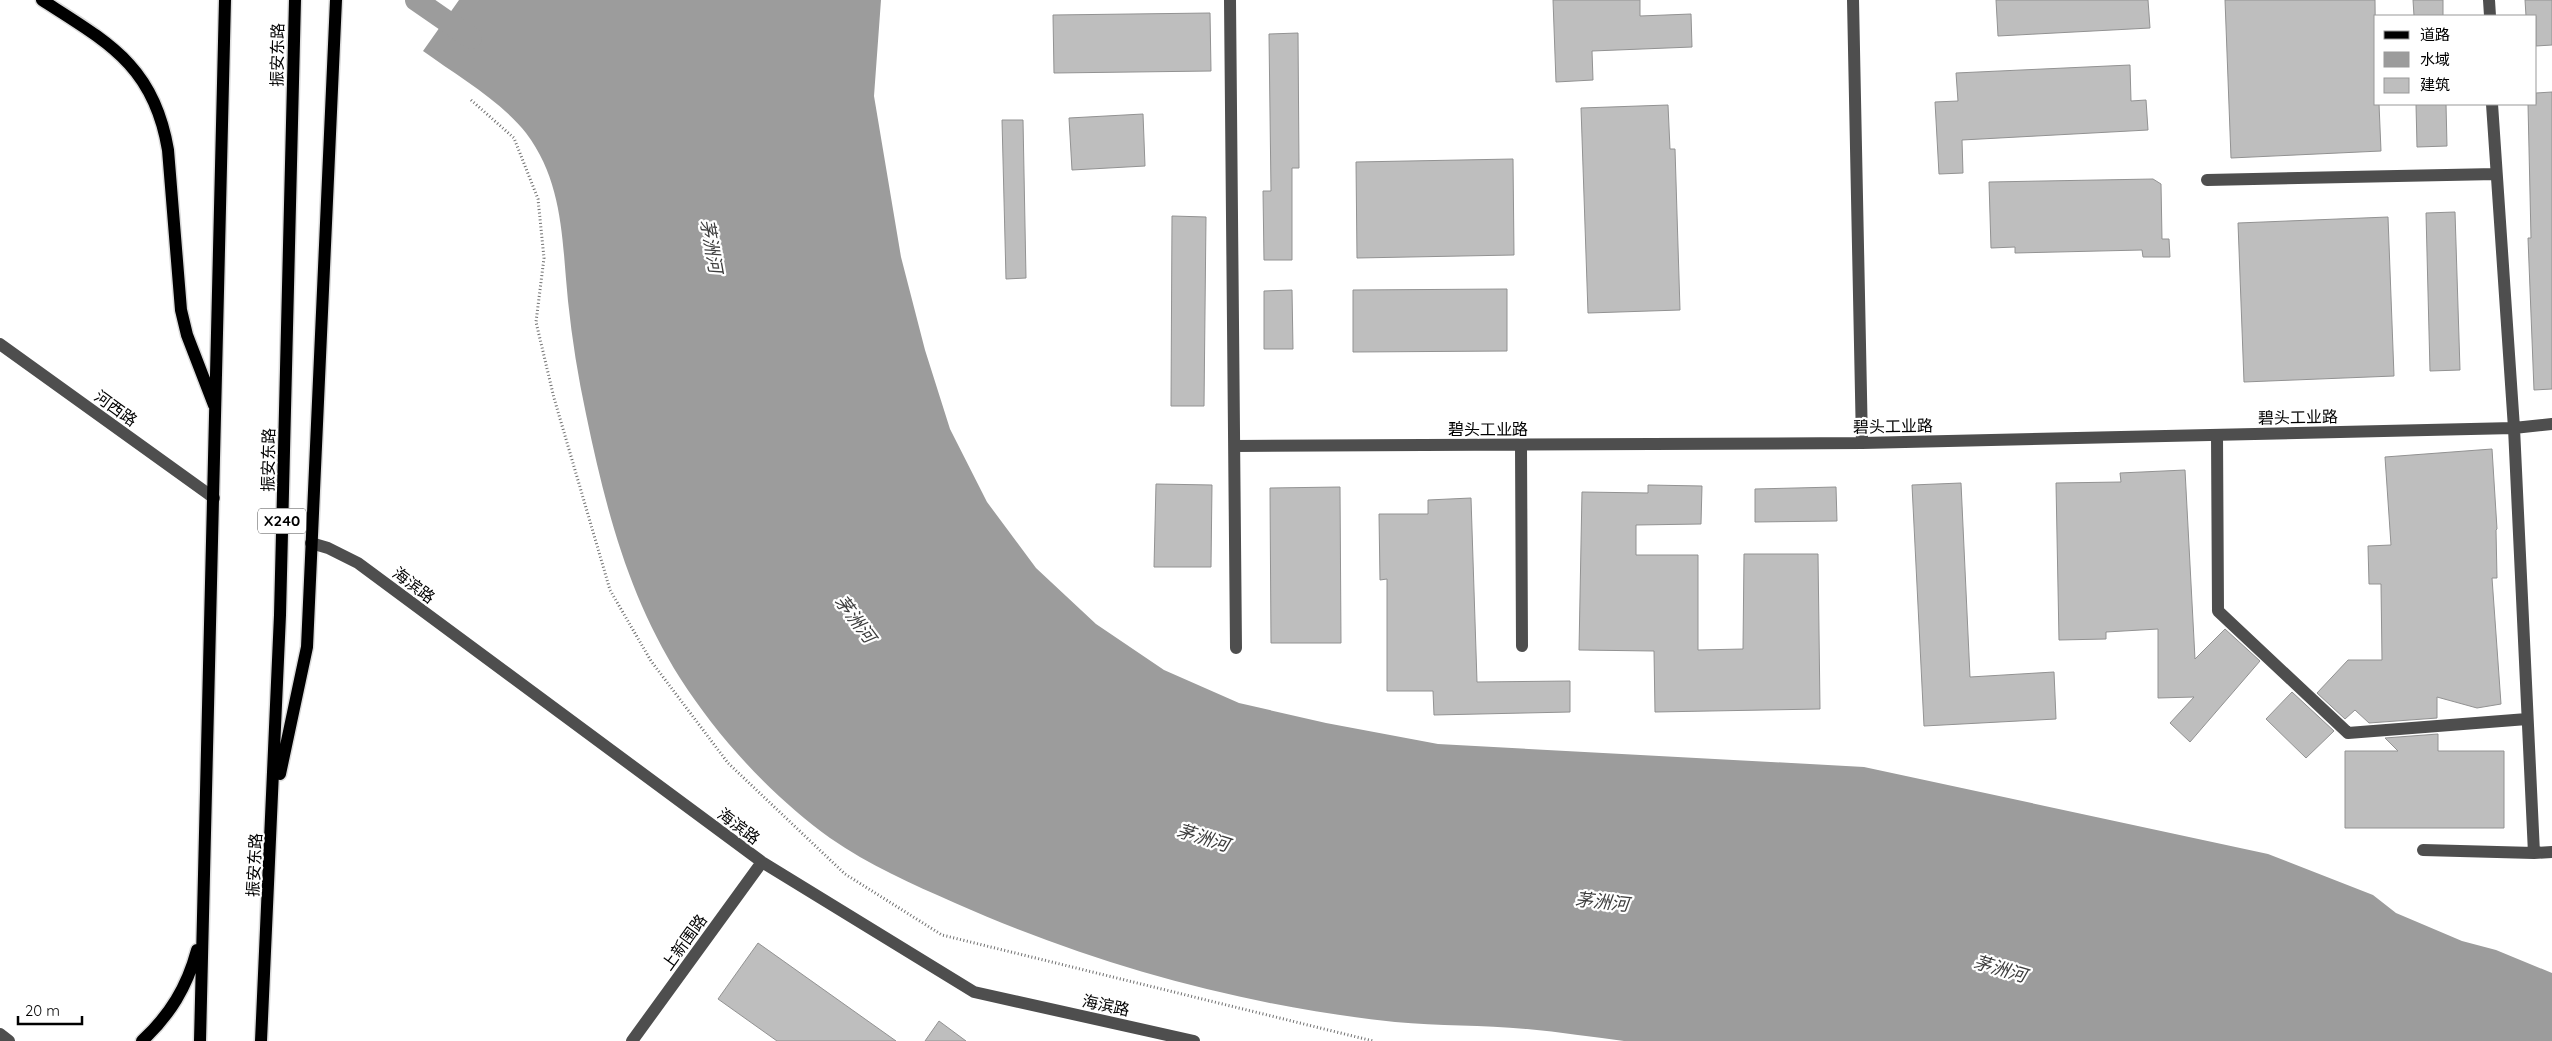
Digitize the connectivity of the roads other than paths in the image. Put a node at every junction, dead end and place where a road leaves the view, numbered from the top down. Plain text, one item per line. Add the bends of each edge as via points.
1 (42, 0) edge
2 (225, 0) edge
3 (294, 0) edge
4 (336, 0) edge
5 (1230, 0) edge
6 (1853, 0) edge
7 (2489, 0) edge
8 (2490, 15) edge
9 (2492, 105) edge
10 (2496, 174) junction
11 (2207, 180) dead end
12 (0, 344) edge
13 (216, 409) junction
14 (2552, 424) edge
15 (2514, 428) junction
16 (2218, 435) junction
17 (1862, 443) junction
18 (1521, 445) junction
19 (1235, 446) junction
20 (214, 498) junction
21 (311, 543) junction
22 (1522, 646) dead end
23 (1236, 648) dead end
24 (2527, 719) junction
25 (273, 806) junction
26 (2423, 850) dead end
27 (2552, 852) edge
28 (2534, 853) junction
29 (762, 862) junction
30 (203, 929) junction
31 (0, 1034) edge
32 (9, 1041) edge
33 (142, 1041) edge
34 (200, 1041) edge
35 (261, 1041) edge
36 (632, 1041) edge
37 (1194, 1041) edge

1 - 13 main road via 111,46 131,64 156,103 164,126 170,174 181,310 186,335
2 - 13 main road
3 - 25 main road, 振安东路 / X240
4 - 21 main road
5 - 19 street
6 - 17 street
7 - 8 street
9 - 10 street
10 - 11 street
10 - 15 street
12 - 20 street, 河西路
13 - 20 main road
14 - 15 street, 碧头工业路
15 - 16 street, 碧头工业路
15 - 24 street
16 - 17 street, 碧头工业路
16 - 24 street via 2218,611 2348,733
17 - 18 street, 碧头工业路
18 - 19 street, 碧头工业路
18 - 22 street
19 - 23 street
20 - 30 main road
21 - 25 main road via 307,647
21 - 29 street, 海滨路 via 358,563
24 - 28 street
25 - 35 main road, 振安东路 / X240
26 - 28 street
27 - 28 street
29 - 36 street, 上新围路
29 - 37 street, 海滨路 via 974,992
30 - 33 main road via 179,998 160,1024
30 - 34 main road
31 - 32 street

